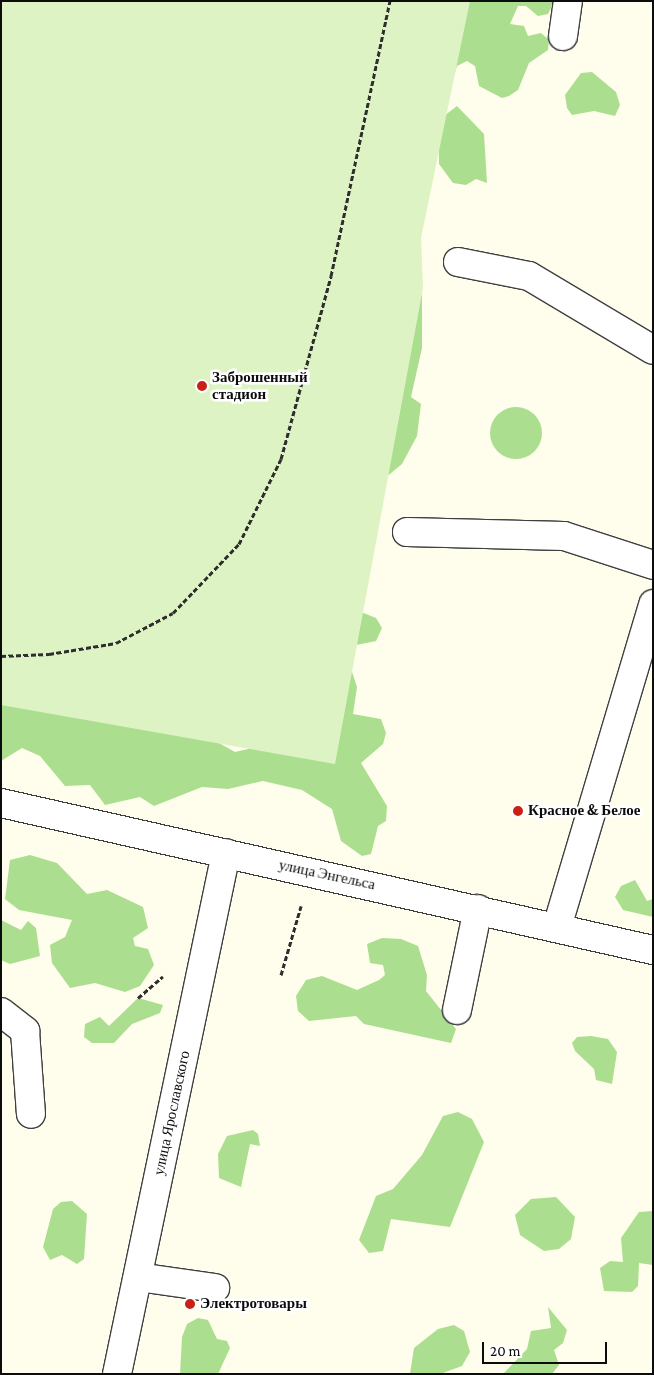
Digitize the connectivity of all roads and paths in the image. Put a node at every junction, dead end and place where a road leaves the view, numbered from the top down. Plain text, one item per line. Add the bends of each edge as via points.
1 (390, 1) edge
2 (568, 1) edge
3 (563, 36) dead end
4 (458, 262) dead end
5 (653, 350) edge
6 (407, 532) dead end
7 (653, 565) edge
8 (653, 604) edge
9 (1, 656) edge
10 (1, 803) edge
11 (226, 853) junction
12 (309, 871) junction
13 (478, 909) junction
14 (557, 927) junction
15 (653, 950) edge
16 (281, 975) dead end
17 (457, 1010) dead end
18 (1, 1012) edge
19 (31, 1114) dead end
20 (138, 1277) junction
21 (215, 1288) dead end
22 (117, 1374) edge

1 - 9 path via 332,276 281,459 239,544 173,613 116,643 49,654
2 - 3 street
4 - 5 street via 529,276
6 - 7 street via 564,536
8 - 14 street
10 - 11 street, улица Энгельса
11 - 12 street, улица Энгельса
11 - 20 street, улица Ярославского
12 - 13 street, улица Энгельса
12 - 16 path
13 - 14 street, улица Энгельса
13 - 17 street
14 - 15 street, улица Энгельса
18 - 19 street via 24,1031
20 - 21 street
20 - 22 street, улица Ярославского

